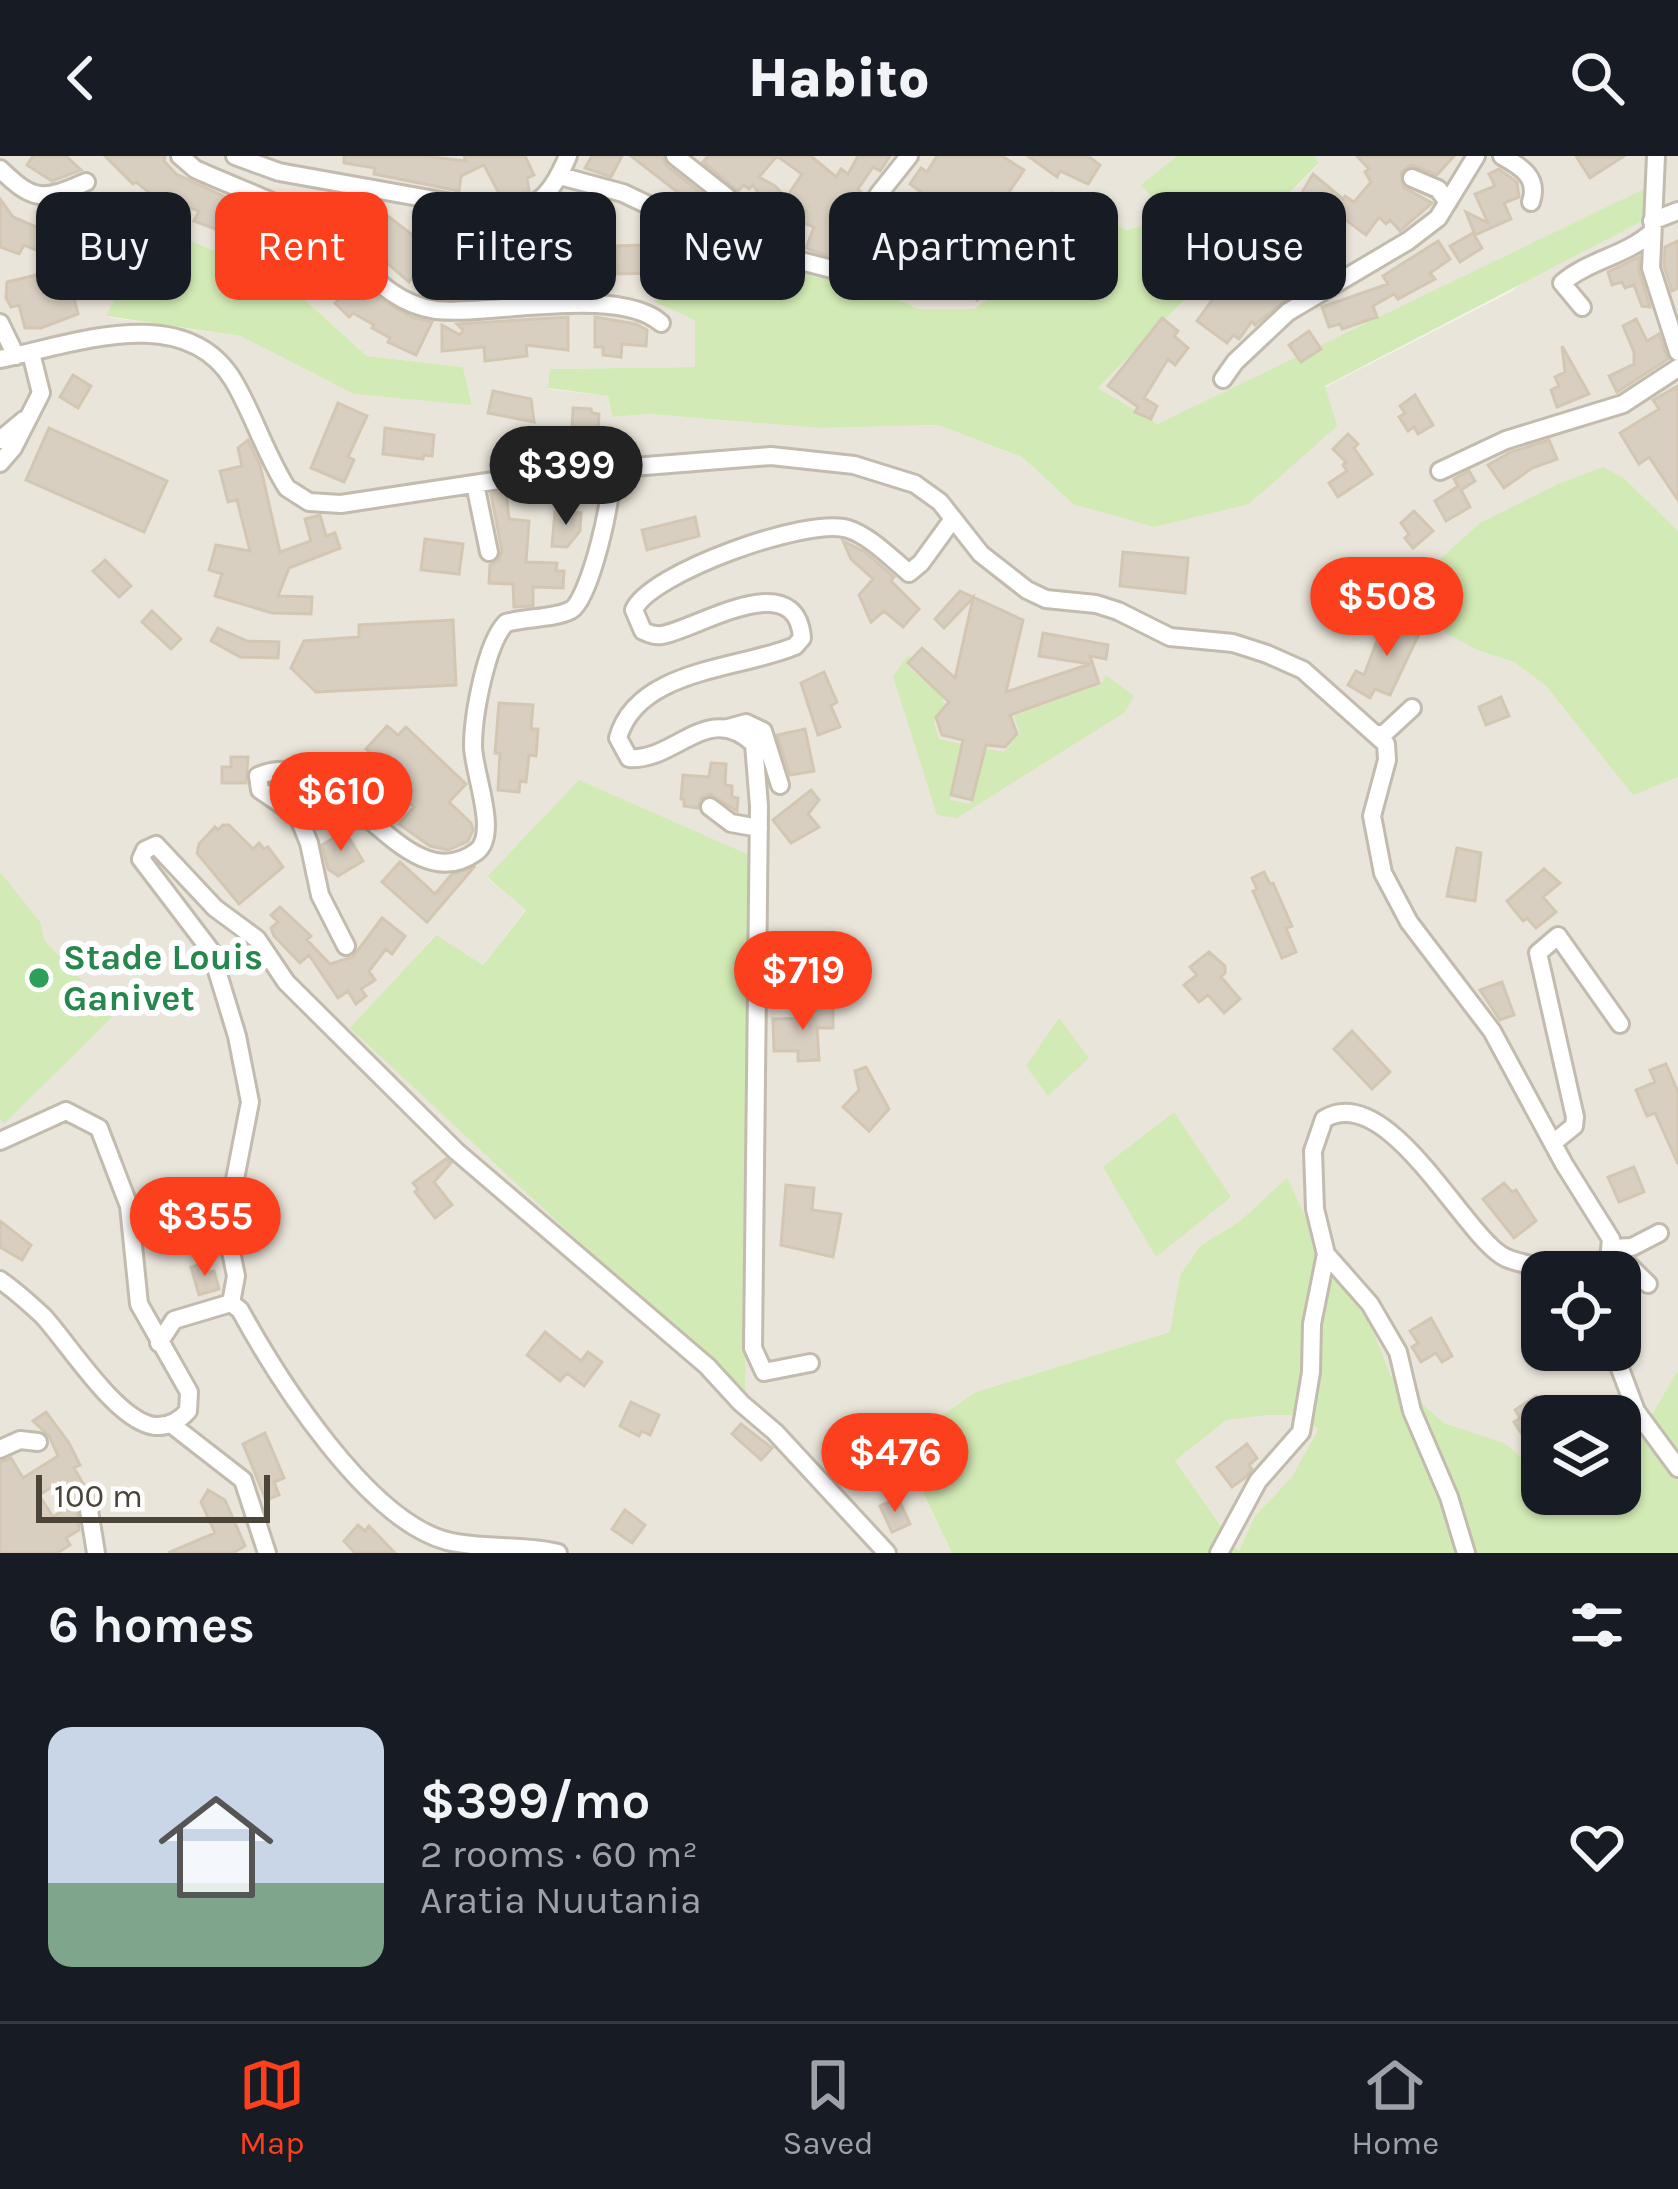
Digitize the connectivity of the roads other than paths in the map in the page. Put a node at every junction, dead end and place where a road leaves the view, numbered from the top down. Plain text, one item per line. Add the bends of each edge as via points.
1 (180, 156) edge
2 (235, 156) edge
3 (568, 156) edge
4 (675, 156) edge
5 (909, 156) edge
6 (1476, 156) edge
7 (1502, 156) edge
8 (1656, 156) edge
9 (0, 169) edge
10 (560, 176) junction
11 (1412, 178) dead end
12 (86, 182) dead end
13 (721, 192) edge
14 (880, 192) edge
15 (1448, 202) junction
16 (1531, 202) dead end
17 (1678, 211) edge
18 (1651, 227) junction
19 (829, 268) edge
20 (1582, 307) dead end
21 (0, 323) edge
22 (661, 323) dead end
23 (1678, 352) edge
24 (16, 356) edge
25 (1678, 368) edge
26 (1223, 379) dead end
27 (29, 416) junction
28 (0, 440) edge
29 (0, 464) edge
30 (611, 468) junction
31 (1440, 471) dead end
32 (475, 484) junction
33 (953, 519) junction
34 (489, 552) dead end
35 (1412, 708) dead end
36 (727, 728) junction
37 (1377, 735) junction
38 (780, 785) dead end
39 (710, 807) dead end
40 (759, 828) junction
41 (346, 946) dead end
42 (1620, 1024) dead end
43 (0, 1142) edge
44 (1553, 1143) junction
45 (1659, 1233) dead end
46 (1612, 1247) junction
47 (1611, 1251) edge
48 (1326, 1254) junction
49 (1521, 1260) edge
50 (0, 1280) edge
51 (1648, 1284) dead end
52 (231, 1303) junction
53 (159, 1343) junction
54 (810, 1363) dead end
55 (1620, 1371) edge
56 (171, 1424) junction
57 (38, 1442) dead end
58 (0, 1448) edge
59 (1678, 1468) edge
60 (89, 1510) dead end
61 (96, 1553) edge
62 (267, 1553) edge
63 (558, 1553) edge
64 (887, 1553) edge
65 (1219, 1553) edge
66 (1466, 1553) edge

1 - 22 street via 316,224 384,290 413,305 586,305 650,314
2 - 10 street via 309,179 502,212 542,200
3 - 10 street
4 - 13 street
5 - 14 street
6 - 15 street
7 - 16 street via 1531,177
8 - 18 street
9 - 12 street via 36,197
10 - 19 street via 667,214 729,267 797,260
11 - 15 street
15 - 26 street via 1408,241 1288,311
17 - 18 street
18 - 20 street via 1639,244 1562,283
18 - 23 street via 1652,268
21 - 24 street
24 - 27 street via 41,393
24 - 32 street via 147,333 190,342 233,381 287,488 309,502
25 - 31 street via 1623,404 1505,440
27 - 28 street
27 - 29 street
30 - 32 street
30 - 33 street via 771,456 832,462 914,484
30 - 41 street via 608,512 582,599 565,613 506,622 494,639 473,742 485,816 478,851 428,862 314,780 294,772 258,776 260,790 298,816 320,895
32 - 34 street
33 - 36 street via 909,573 863,536 818,526 740,548 637,601 635,621 658,636 760,603 801,623 795,646 685,676 633,711 618,739 629,758 644,759
33 - 37 street via 981,554 1046,599 1118,611 1170,637 1233,643 1304,670
35 - 37 street
36 - 38 street via 746,723 763,731
36 - 40 street via 754,744
37 - 44 street via 1388,751 1372,816 1383,873 1409,922 1492,1031
39 - 40 street via 730,823
40 - 54 street via 754,1348 764,1372
42 - 44 street via 1558,936 1551,939 1538,953 1575,1117
43 - 53 street via 66,1111 99,1128 129,1206 139,1304
44 - 46 street
45 - 46 street
46 - 47 street
46 - 51 street
48 - 49 street via 1313,1151 1324,1119 1340,1113 1400,1140 1499,1253
48 - 65 street via 1301,1432 1258,1481
48 - 66 street via 1398,1352
50 - 56 street via 116,1401 154,1426
52 - 53 street via 174,1320
52 - 63 street via 310,1420 380,1501 446,1541
52 - 64 street via 229,1210 250,1102 211,951 142,859 157,845 215,908 257,939 286,982 388,1086 707,1366
53 - 56 street via 189,1392 188,1411
55 - 59 street via 1636,1411
56 - 62 street via 243,1480
57 - 58 street
60 - 61 street

